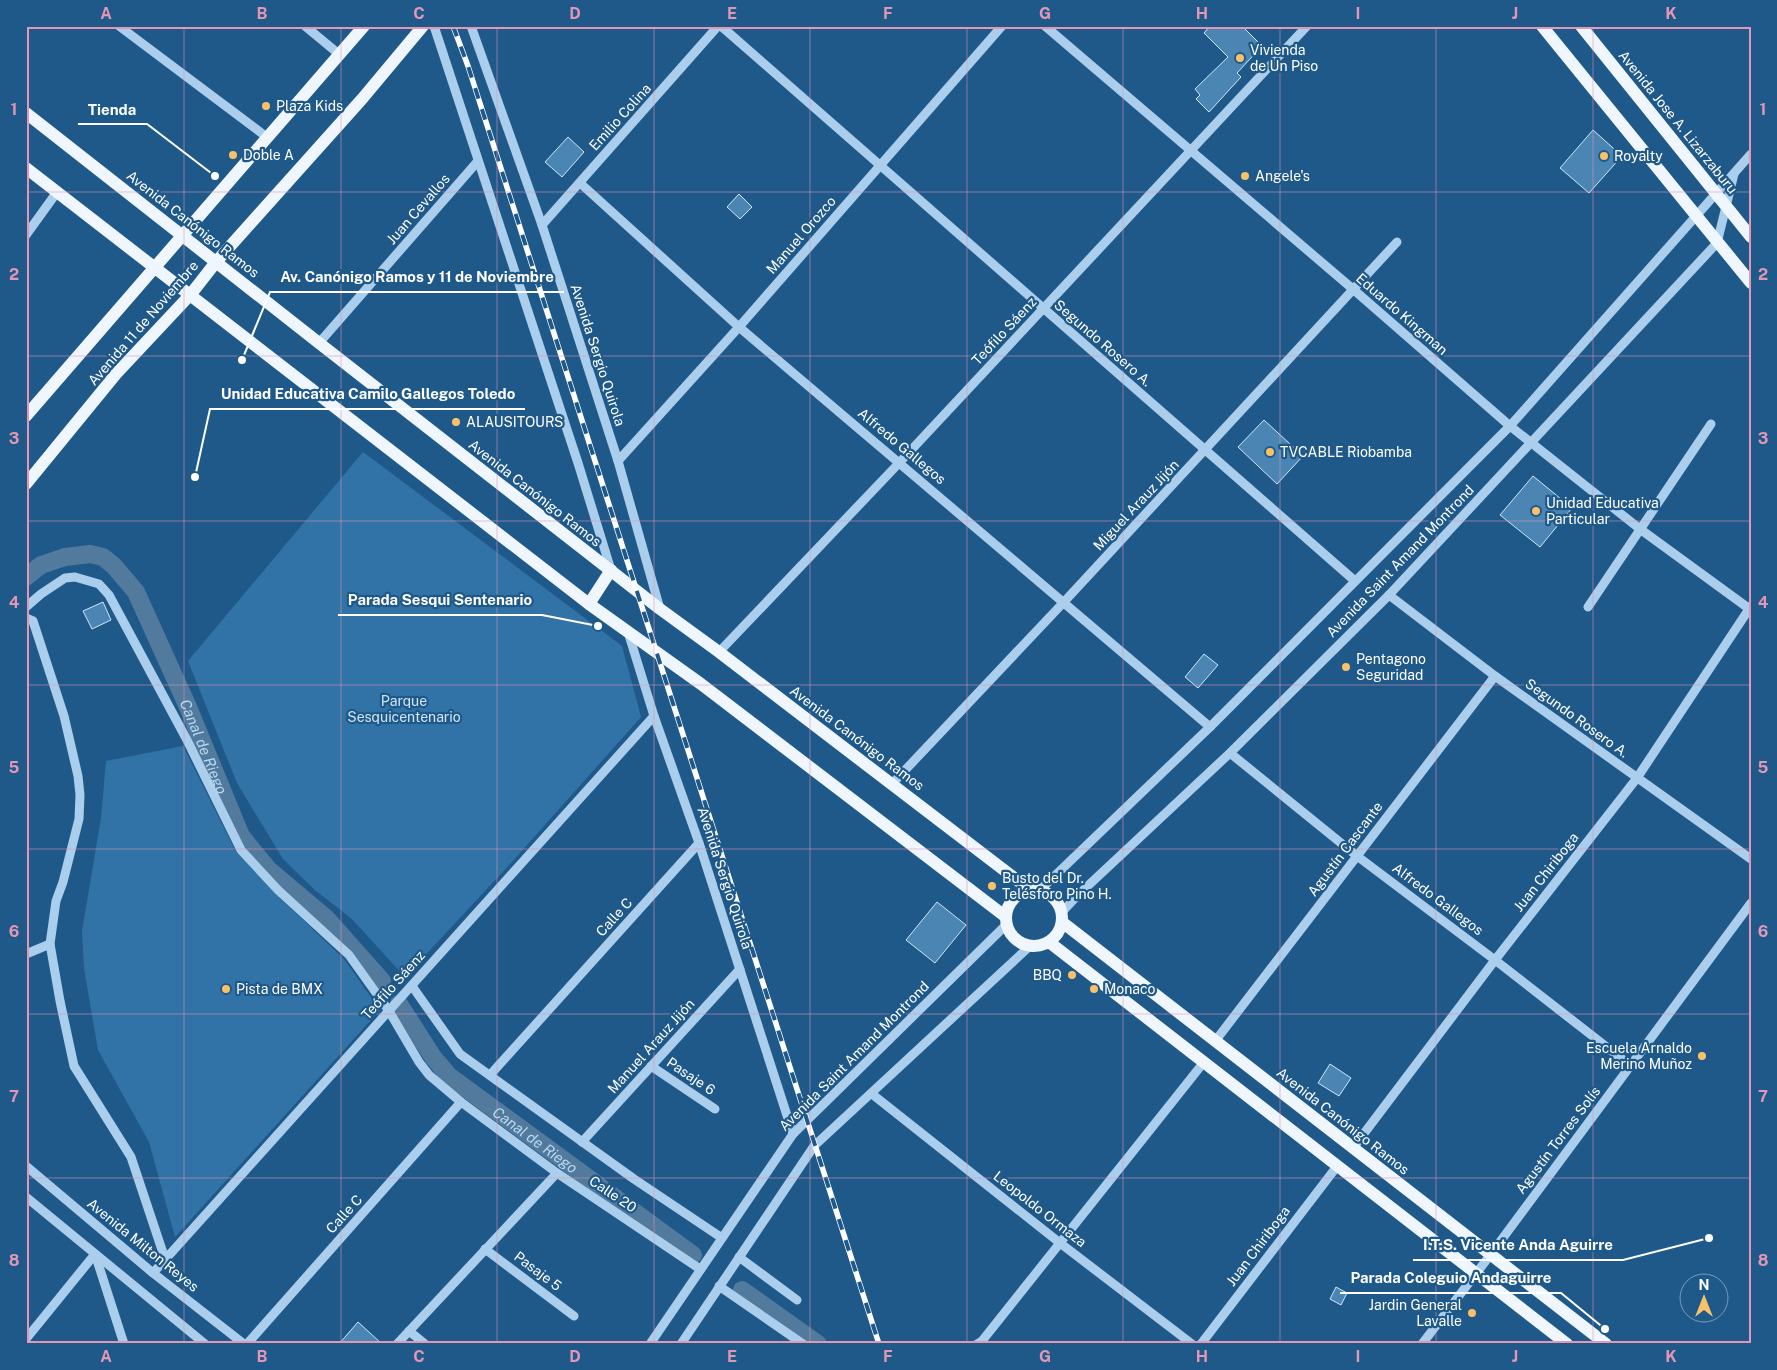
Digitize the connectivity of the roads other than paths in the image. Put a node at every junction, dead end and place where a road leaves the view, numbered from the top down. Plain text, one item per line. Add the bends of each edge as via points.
1 (120, 26) edge
2 (305, 26) edge
3 (364, 26) edge
4 (423, 26) edge
5 (434, 26) edge
6 (471, 26) edge
7 (720, 26) edge
8 (1002, 26) edge
9 (1045, 26) edge
10 (1307, 26) edge
11 (1542, 26) edge
12 (1581, 26) edge
13 (340, 55) junction
14 (26, 113) edge
15 (268, 138) junction
16 (1191, 150) junction
17 (1751, 154) edge
18 (478, 161) junction
19 (880, 166) junction
20 (26, 168) edge
21 (1734, 174) junction
22 (580, 183) junction
23 (57, 192) junction
24 (1716, 193) junction
25 (1726, 206) junction
26 (1697, 216) junction
27 (542, 225) junction
28 (26, 235) edge
29 (183, 236) junction
30 (1751, 237) edge
31 (1397, 242) dead end
32 (1717, 243) junction
33 (216, 262) junction
34 (155, 268) junction
35 (1751, 283) edge
36 (1354, 290) junction
37 (191, 294) junction
38 (1044, 309) junction
39 (739, 327) junction
40 (319, 343) junction
41 (26, 416) edge
42 (1711, 424) dead end
43 (1510, 426) junction
44 (1531, 443) junction
45 (1205, 450) junction
46 (618, 460) junction
47 (900, 462) junction
48 (26, 484) edge
49 (1640, 529) junction
50 (611, 570) junction
51 (1355, 581) junction
52 (1389, 595) junction
53 (1063, 603) junction
54 (589, 604) junction
55 (26, 607) edge
56 (1588, 607) dead end
57 (660, 609) junction
58 (1750, 609) edge
59 (26, 618) edge
60 (628, 632) junction
61 (719, 652) junction
62 (1495, 676) junction
63 (654, 716) junction
64 (1210, 727) junction
65 (1230, 753) junction
66 (1637, 778) junction
67 (892, 784) junction
68 (699, 843) junction
69 (1357, 856) junction
70 (1751, 859) edge
71 (1035, 890) junction
72 (1751, 903) edge
73 (1062, 917) junction
74 (1007, 920) junction
75 (1049, 942) junction
76 (50, 944) junction
77 (1031, 945) junction
78 (26, 954) edge
79 (1495, 960) junction
80 (740, 969) junction
81 (412, 986) junction
82 (389, 1011) junction
83 (1216, 1040) junction
84 (1204, 1062) junction
85 (651, 1066) junction
86 (1631, 1066) junction
87 (490, 1075) junction
88 (872, 1094) junction
89 (461, 1102) junction
90 (714, 1109) dead end
91 (793, 1134) junction
92 (582, 1142) junction
93 (1353, 1148) junction
94 (1338, 1165) junction
95 (26, 1166) edge
96 (557, 1173) junction
97 (26, 1197) edge
98 (722, 1238) junction
99 (1060, 1243) junction
100 (486, 1248) junction
101 (94, 1254) junction
102 (1491, 1254) junction
103 (739, 1257) junction
104 (166, 1259) junction
105 (700, 1269) junction
106 (153, 1273) junction
107 (1476, 1273) junction
108 (719, 1286) junction
109 (797, 1300) dead end
110 (574, 1316) dead end
111 (409, 1331) junction
112 (26, 1339) edge
113 (793, 1341) edge
114 (124, 1344) edge
115 (205, 1344) edge
116 (245, 1344) edge
117 (397, 1344) edge
118 (425, 1344) edge
119 (650, 1344) edge
120 (681, 1344) edge
121 (803, 1344) edge
122 (976, 1344) edge
123 (1192, 1344) edge
124 (1201, 1344) edge
125 (1422, 1344) edge
126 (1567, 1344) edge
127 (1606, 1344) edge

1 - 15 street
2 - 13 street
3 - 13 main road, Avenida 11 de Noviembre
4 - 33 main road, Avenida 11 de Noviembre
5 - 18 street
6 - 27 street, Avenida Sergio Quirola
7 - 19 street, Segundo Rosero A.
7 - 22 street, Emilio Colina
8 - 19 street, Manuel Orozco
9 - 16 street, Eduardo Kingman
10 - 16 street, Teófilo Sáenz
11 - 26 main road
12 - 24 main road, Avenida Jose A. Lizarzaburu
13 - 15 main road, Avenida 11 de Noviembre
14 - 29 main road, Avenida Canónigo Ramos
15 - 29 main road, Avenida 11 de Noviembre
16 - 36 street, Eduardo Kingman
16 - 38 street, Teófilo Sáenz
17 - 21 street, Avenida Saint Amand Montrond
18 - 40 street, Juan Cevallos
18 - 50 street
19 - 38 street, Segundo Rosero A.
19 - 39 street, Manuel Orozco
20 - 23 main road
21 - 24 street, Avenida Saint Amand Montrond
21 - 25 street, Avenida Saint Amand Montrond
22 - 27 street, Emilio Colina
22 - 39 street, Alfredo Gallegos
23 - 28 street
23 - 34 main road
24 - 25 main road, Avenida Jose A. Lizarzaburu
24 - 26 street, Avenida Saint Amand Montrond
25 - 30 main road, Avenida Jose A. Lizarzaburu
25 - 32 street, Avenida Saint Amand Montrond
26 - 32 main road
26 - 43 street, Avenida Saint Amand Montrond
27 - 46 street, Avenida Sergio Quirola
29 - 33 main road, Avenida Canónigo Ramos
29 - 34 main road, Avenida 11 de Noviembre
31 - 36 street, Miguel Arauz Jijón
32 - 35 main road
32 - 44 street, Avenida Saint Amand Montrond
33 - 37 main road, Avenida 11 de Noviembre
33 - 40 main road, Avenida Canónigo Ramos
34 - 37 main road
34 - 41 main road, Avenida 11 de Noviembre
36 - 43 street, Eduardo Kingman
36 - 45 street, Miguel Arauz Jijón
37 - 48 main road, Avenida 11 de Noviembre via 116,374
37 - 54 main road
38 - 45 street, Segundo Rosero A.
38 - 47 street, Teófilo Sáenz
39 - 46 street, Manuel Orozco
39 - 47 street, Alfredo Gallegos
40 - 50 main road, Avenida Canónigo Ramos
42 - 49 street
43 - 44 street, Eduardo Kingman
43 - 51 street, Avenida Saint Amand Montrond
44 - 49 street, Eduardo Kingman
44 - 52 street, Avenida Saint Amand Montrond
45 - 51 street, Segundo Rosero A.
45 - 53 street, Miguel Arauz Jijón
46 - 57 street, Avenida Sergio Quirola
47 - 53 street, Alfredo Gallegos
47 - 61 street, Teófilo Sáenz
49 - 56 street
49 - 58 street, Eduardo Kingman
50 - 54 main road
50 - 57 main road, Avenida Canónigo Ramos
51 - 64 street, Avenida Saint Amand Montrond
52 - 62 street, Segundo Rosero A.
52 - 65 street, Avenida Saint Amand Montrond
53 - 64 street, Alfredo Gallegos
53 - 67 street, Miguel Arauz Jijón
54 - 60 main road
55 - 82 street, Calle 20 via 65,578 99,584 109,595 241,850 278,890 349,956
57 - 61 main road, Avenida Canónigo Ramos
58 - 66 street, Juan Chiriboga
59 - 76 street via 33,621 64,716 80,795 79,819 56,901
60 - 63 street, Avenida Sergio Quirola
60 - 74 main road via 701,684
61 - 67 main road, Avenida Canónigo Ramos
62 - 66 street, Segundo Rosero A.
62 - 69 street, Agustín Cascante
63 - 68 street, Avenida Sergio Quirola
63 - 81 street, Teófilo Sáenz
64 - 71 street, Avenida Saint Amand Montrond
65 - 69 street, Alfredo Gallegos
65 - 73 street, Avenida Saint Amand Montrond via 1084,889
66 - 70 street, Segundo Rosero A.
66 - 79 street, Juan Chiriboga
67 - 71 main road, Avenida Canónigo Ramos
68 - 80 street, Avenida Sergio Quirola
68 - 87 street, Calle C
69 - 79 street, Alfredo Gallegos
69 - 83 street, Agustín Cascante
71 - 73 main road, Avenida Canónigo Ramos via 1046,892 1057,900
71 - 74 main road via 1013,899
72 - 86 street, Agustín Torres Solís
73 - 75 main road via 1055,937
73 - 83 main road, Avenida Canónigo Ramos
74 - 77 main road via 1015,938
74 - 91 street, Avenida Saint Amand Montrond
75 - 77 main road
75 - 84 main road
76 - 78 street
76 - 104 street via 74,1066 132,1157
77 - 88 street
79 - 86 street, Alfredo Gallegos
79 - 93 street, Juan Chiriboga
80 - 85 street, Manuel Arauz Jijón
80 - 91 street, Avenida Sergio Quirola
81 - 82 street, Teófilo Sáenz
81 - 87 street, Calle 20 via 460,1054
82 - 89 street, Calle 20 via 429,1075
82 - 104 street, Teófilo Sáenz
83 - 93 main road, Avenida Canónigo Ramos
84 - 94 main road
84 - 99 street
85 - 90 street, Pasaje 6
85 - 92 street, Manuel Arauz Jijón
86 - 102 street, Agustín Torres Solís
87 - 92 street, Calle 20
88 - 99 street, Leopoldo Ormaza
88 - 103 street via 814,1146
89 - 96 street, Calle 20
89 - 116 street, Calle C
91 - 98 street, Avenida Saint Amand Montrond
92 - 98 street, Calle 20
93 - 102 main road, Avenida Canónigo Ramos
94 - 107 main road
94 - 124 street, Juan Chiriboga
95 - 106 street, Avenida Milton Reyes
96 - 100 street
96 - 105 street, Calle 20
97 - 101 street
98 - 105 street, Avenida Saint Amand Montrond
99 - 122 street via 982,1341
99 - 123 street, Leopoldo Ormaza
100 - 110 street, Pasaje 5
100 - 111 street
101 - 112 street
101 - 114 street
101 - 115 street
102 - 107 street, Agustín Torres Solís
102 - 127 main road, Avenida Canónigo Ramos
103 - 108 street
103 - 109 street
104 - 106 street, Teófilo Sáenz
105 - 119 street, Avenida Saint Amand Montrond
106 - 116 street, Avenida Milton Reyes
107 - 125 street, Agustín Torres Solís
107 - 126 main road
108 - 113 street
108 - 120 street
111 - 117 street
111 - 118 street
113 - 121 street

